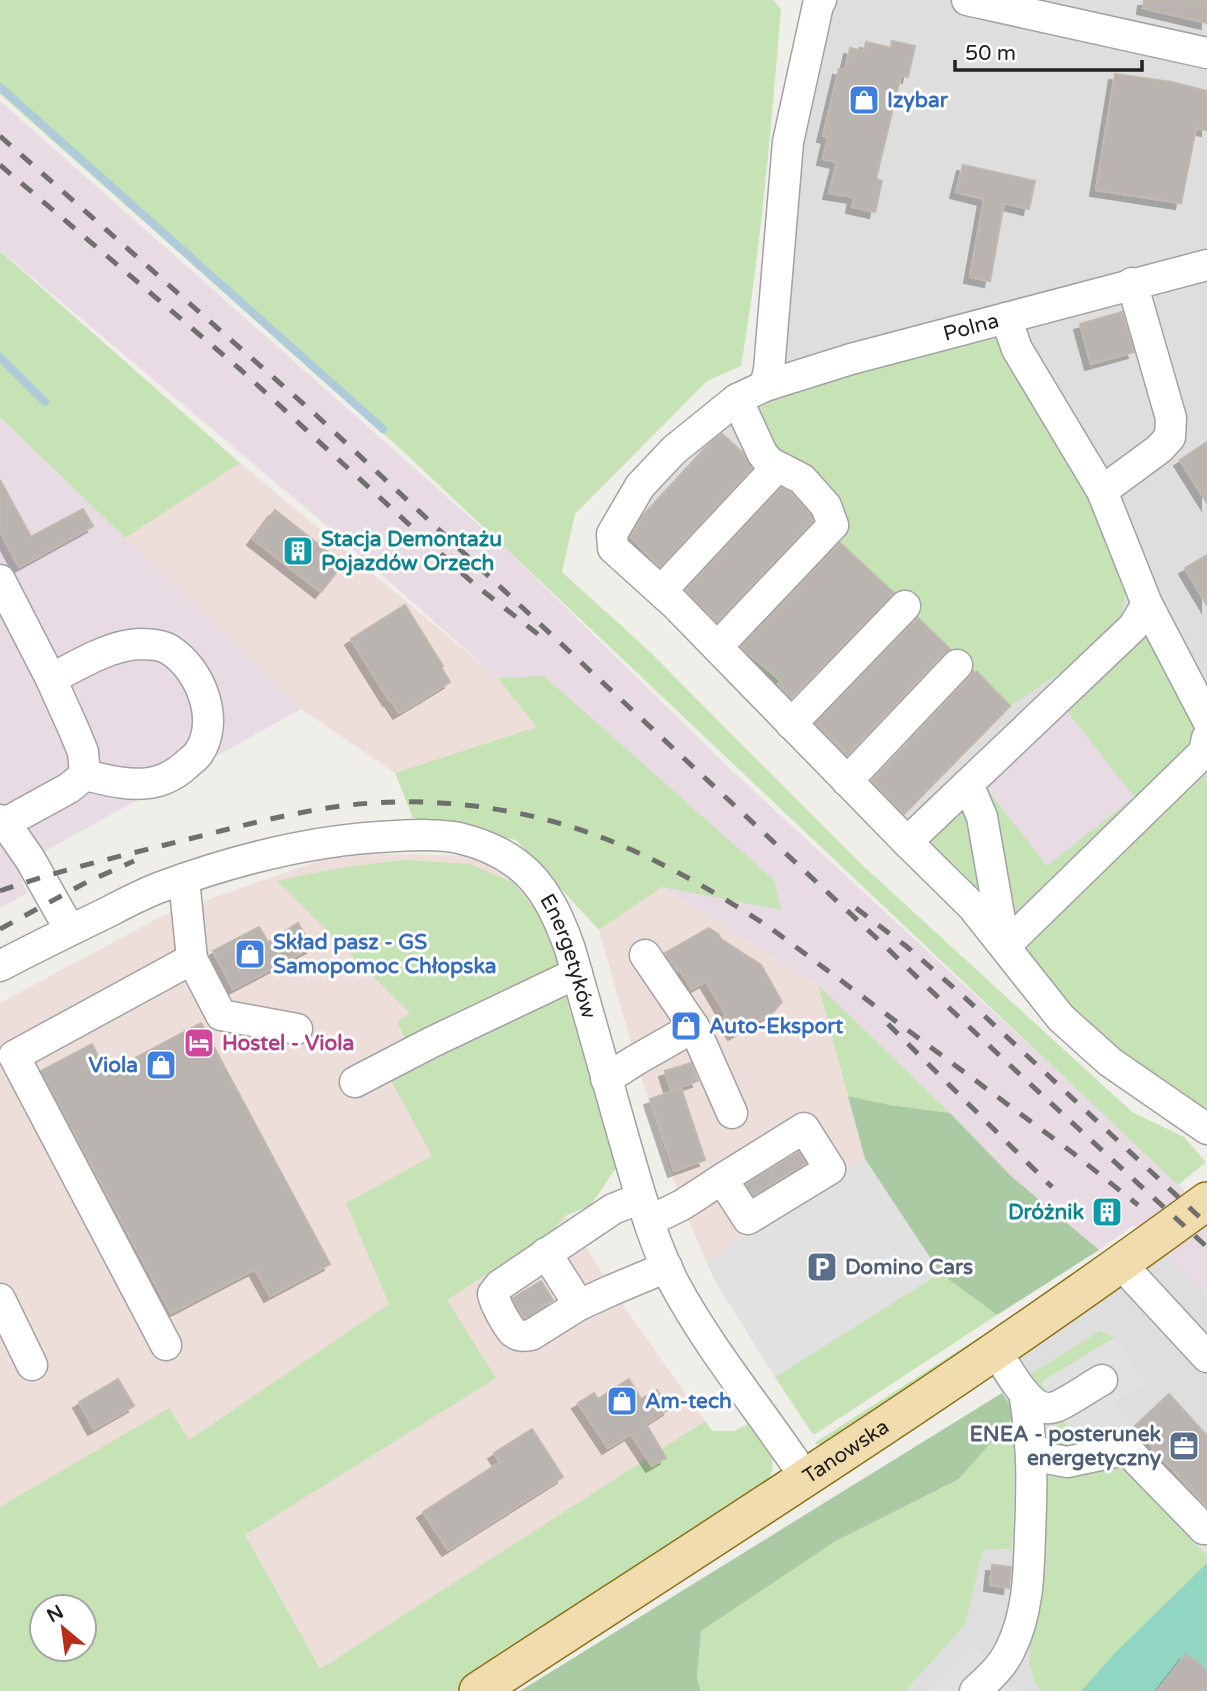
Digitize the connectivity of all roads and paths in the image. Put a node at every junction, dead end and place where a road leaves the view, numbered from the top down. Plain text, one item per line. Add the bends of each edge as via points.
1 (821, 0) edge
2 (967, 0) edge
3 (1207, 53) edge
4 (1207, 265) edge
5 (1132, 283) junction
6 (1006, 318) junction
7 (765, 386) junction
8 (737, 399) junction
9 (777, 467) junction
10 (1102, 491) junction
11 (0, 580) edge
12 (661, 591) junction
13 (1147, 604) junction
14 (905, 606) dead end
15 (718, 646) junction
16 (957, 665) dead end
17 (51, 679) junction
18 (1207, 719) edge
19 (792, 723) junction
20 (1207, 738) edge
21 (85, 775) junction
22 (847, 781) junction
23 (968, 784) junction
24 (2, 822) edge
25 (907, 842) junction
26 (184, 879) junction
27 (69, 930) junction
28 (1004, 946) junction
29 (645, 955) dead end
30 (192, 959) junction
31 (0, 966) edge
32 (577, 973) junction
33 (694, 1027) junction
34 (297, 1029) dead end
35 (606, 1079) junction
36 (355, 1082) dead end
37 (732, 1112) dead end
38 (1207, 1129) edge
39 (722, 1179) dead end
40 (1207, 1201) edge
41 (645, 1209) junction
42 (546, 1253) junction
43 (1121, 1264) junction
44 (667, 1268) junction
45 (0, 1299) edge
46 (579, 1305) junction
47 (166, 1345) dead end
48 (996, 1351) junction
49 (1207, 1357) edge
50 (32, 1365) dead end
51 (1102, 1380) dead end
52 (1024, 1393) junction
53 (1030, 1445) junction
54 (805, 1477) junction
55 (1204, 1530) dead end
56 (478, 1691) edge
57 (975, 1691) edge

1 - 7 street via 788,142
2 - 3 street
4 - 5 street, Polna
5 - 6 street, Polna
5 - 10 street via 1171,418 1170,436
6 - 7 street, Polna
6 - 10 street via 1017,349
7 - 8 street, Polna
8 - 9 street via 762,453
8 - 12 street, Polna via 674,450 640,486 612,534 613,548
9 - 12 street
9 - 15 street via 802,479 826,506 833,525
10 - 13 street
11 - 17 street
12 - 15 street, Polna
13 - 18 street
13 - 23 street via 1133,627
14 - 19 street
15 - 19 street, Polna
16 - 22 street
17 - 21 street via 82,752
17 - 21 street via 110,651 140,644 169,649 202,688 206,735 198,753 180,771 151,783 127,784
19 - 22 street, Polna
20 - 28 street via 1204,752
21 - 24 street
22 - 25 street, Polna
23 - 25 street
23 - 28 street via 982,817
24 - 27 street via 30,859
25 - 28 street, Polna via 972,906
26 - 27 street, Energetyków
26 - 30 street
26 - 32 street, Energetyków via 307,846 363,837 429,834 475,842 505,856 536,883 561,924
27 - 31 street, Energetyków
28 - 38 street, Polna via 1085,1041
29 - 33 street
30 - 34 street via 221,1014
30 - 47 street via 14,1056
32 - 35 street, Energetyków
32 - 36 street
33 - 35 street
33 - 37 street
35 - 41 street, Energetyków
39 - 41 street via 682,1205
40 - 43 main road, Tanowska
41 - 42 street via 613,1209
41 - 44 street, Energetyków
42 - 46 street
42 - 46 street via 500,1285 493,1294 495,1303 522,1337
43 - 48 main road, Tanowska
43 - 49 street
44 - 46 street
44 - 54 street, Energetyków via 710,1342
45 - 50 street
48 - 52 street
48 - 54 main road, Tanowska
51 - 52 street via 1053,1408 1040,1408
52 - 53 street
53 - 55 street via 1046,1458 1067,1462 1126,1451
53 - 57 street via 1029,1574 1022,1613 1010,1650
54 - 56 main road, Tanowska

